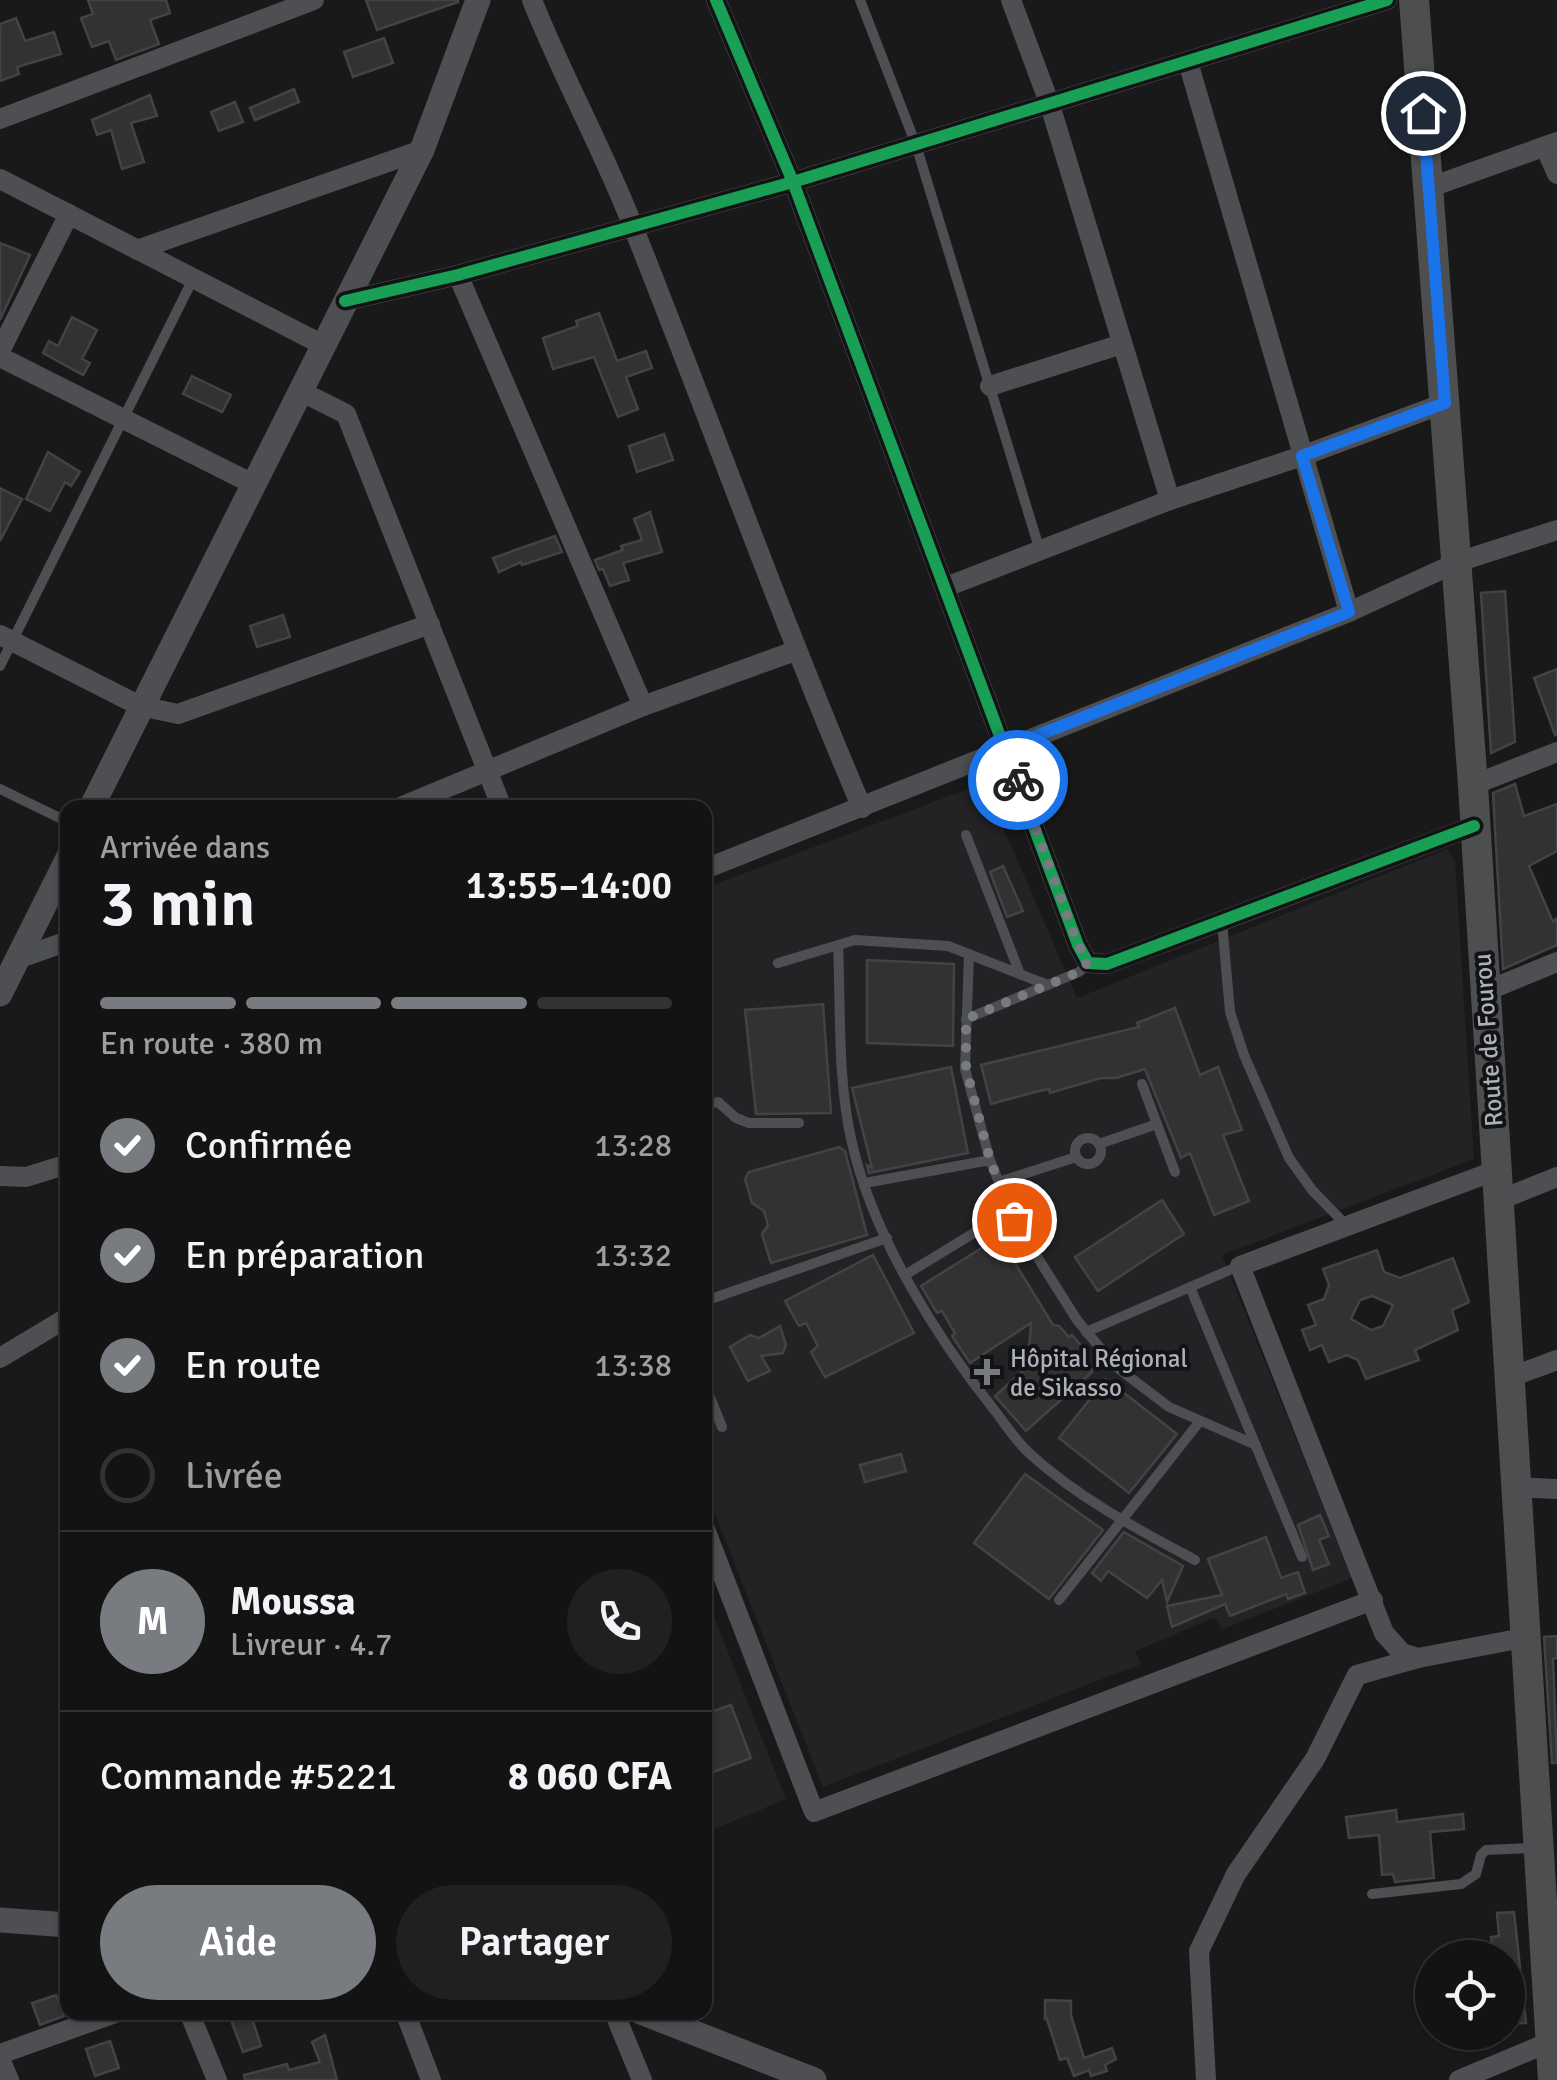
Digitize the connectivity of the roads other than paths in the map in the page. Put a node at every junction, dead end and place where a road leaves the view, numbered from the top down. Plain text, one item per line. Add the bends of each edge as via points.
1 (314, 0) edge
2 (478, 0) edge
3 (532, 0) edge
4 (716, 0) edge
5 (860, 0) edge
6 (1011, 0) edge
7 (1387, 0) edge
8 (1414, 0) edge
9 (1188, 62) junction
10 (1050, 105) junction
11 (0, 119) edge
12 (1551, 144) edge
13 (916, 146) junction
14 (422, 150) junction
15 (1557, 174) edge
16 (0, 179) edge
17 (792, 182) junction
18 (1428, 188) junction
19 (69, 214) junction
20 (632, 224) junction
21 (138, 250) junction
22 (458, 275) junction
23 (193, 280) junction
24 (345, 301) junction
25 (1122, 344) junction
26 (323, 345) junction
27 (0, 354) edge
28 (990, 386) junction
29 (300, 391) junction
30 (1445, 403) junction
31 (124, 419) junction
32 (1302, 456) junction
33 (252, 484) junction
34 (1170, 500) junction
35 (1557, 530) edge
36 (1040, 552) junction
37 (1458, 562) junction
38 (946, 587) junction
39 (1349, 612) junction
40 (430, 624) junction
41 (6, 638) edge
42 (795, 651) junction
43 (0, 666) edge
44 (140, 706) junction
45 (644, 706) junction
46 (1006, 748) junction
47 (1557, 752) edge
48 (486, 772) junction
49 (1473, 785) junction
50 (0, 789) edge
51 (96, 800) edge
52 (418, 800) edge
53 (498, 800) edge
54 (862, 808) junction
55 (60, 818) edge
56 (1474, 826) junction
57 (966, 834) dead end
58 (712, 866) edge
59 (60, 875) edge
60 (1222, 922) junction
61 (60, 943) edge
62 (838, 945) junction
63 (969, 954) junction
64 (20, 958) junction
65 (1088, 962) junction
66 (1557, 962) edge
67 (778, 963) dead end
68 (1020, 974) junction
69 (1048, 985) junction
70 (1484, 992) junction
71 (0, 993) edge
72 (966, 1019) junction
73 (1142, 1084) dead end
74 (712, 1103) edge
75 (799, 1123) dead end
76 (1157, 1124) junction
77 (1099, 1144) junction
78 (1076, 1157) junction
79 (990, 1160) junction
80 (60, 1166) edge
81 (1497, 1170) junction
82 (1175, 1172) dead end
83 (0, 1176) edge
84 (1557, 1177) edge
85 (999, 1182) junction
86 (865, 1183) junction
87 (1497, 1201) junction
88 (1010, 1211) junction
89 (1346, 1225) junction
90 (887, 1238) junction
91 (1240, 1266) junction
92 (906, 1275) junction
93 (1190, 1287) junction
94 (712, 1300) edge
95 (60, 1323) edge
96 (1086, 1332) junction
97 (0, 1358) edge
98 (1557, 1360) edge
99 (1508, 1378) junction
100 (712, 1402) edge
101 (1200, 1421) junction
102 (722, 1427) dead end
103 (1256, 1445) junction
104 (1514, 1487) junction
105 (1557, 1489) edge
106 (1121, 1521) junction
107 (712, 1547) edge
108 (1302, 1558) dead end
109 (1195, 1560) dead end
110 (1059, 1600) dead end
111 (1373, 1600) junction
112 (1523, 1638) junction
113 (1418, 1658) junction
114 (1543, 1831) edge
115 (1372, 1894) dead end
116 (0, 1920) edge
117 (60, 1924) edge
118 (97, 2020) edge
119 (193, 2020) edge
120 (407, 2020) edge
121 (617, 2020) edge
122 (661, 2020) edge
123 (1554, 2040) edge
124 (0, 2056) edge
125 (9, 2080) edge
126 (217, 2080) edge
127 (431, 2080) edge
128 (642, 2080) edge
129 (814, 2080) edge
130 (1206, 2080) edge
131 (1459, 2080) edge
132 (1553, 2080) edge

1 - 11 street
2 - 14 street
3 - 20 street
4 - 17 street
5 - 13 lane
6 - 10 street
7 - 9 street
8 - 18 main road, Route de Fourou
9 - 10 street
9 - 32 street
10 - 13 street
10 - 25 street
12 - 15 street
12 - 18 street
13 - 17 street
13 - 28 lane
14 - 21 street
14 - 24 street
16 - 19 street
17 - 20 street
17 - 38 street
18 - 30 main road, Route de Fourou
19 - 21 street
19 - 27 street
20 - 22 street
20 - 42 street
21 - 23 street
22 - 24 street
22 - 45 street
23 - 26 street
23 - 31 lane
24 - 26 street
25 - 28 street
25 - 34 street
26 - 29 street
27 - 31 street
28 - 36 lane
29 - 33 street
29 - 40 street via 346,414
30 - 32 street
30 - 37 main road, Route de Fourou
31 - 33 street
31 - 41 lane
32 - 34 street
32 - 39 street
33 - 44 street
34 - 36 street
35 - 37 street
36 - 38 street
37 - 39 street
37 - 49 main road, Route de Fourou
38 - 46 street
39 - 46 street
40 - 44 street via 178,714
40 - 48 street
41 - 43 lane
41 - 44 street
42 - 45 street
42 - 54 street
44 - 51 street
45 - 48 street
46 - 54 street
46 - 65 street
47 - 49 street
48 - 52 street
48 - 53 street
49 - 56 main road, Route de Fourou
50 - 55 lane
54 - 58 street
56 - 60 street
56 - 70 main road, Route de Fourou
57 - 68 lane
59 - 64 street
60 - 65 street via 1107,964
60 - 89 lane via 1230,1012 1244,1056 1290,1158
61 - 64 street
62 - 63 lane via 854,940 948,946
62 - 67 lane
62 - 86 lane via 844,1088
63 - 68 lane
63 - 72 lane
64 - 71 street
65 - 69 lane
66 - 70 street
68 - 69 lane
69 - 72 lane
70 - 81 main road, Route de Fourou
72 - 79 lane via 966,1068
73 - 76 lane
74 - 75 lane via 748,1124
76 - 77 lane
76 - 82 lane
77 - 78 lane via 1080,1141
77 - 78 lane via 1094,1163
78 - 85 lane
79 - 85 lane
79 - 86 lane
80 - 83 street via 26,1177
81 - 87 main road, Route de Fourou
81 - 89 street
84 - 87 street
85 - 88 lane
86 - 90 lane
87 - 99 main road, Route de Fourou
88 - 92 lane
88 - 96 lane
89 - 91 street
90 - 92 lane
90 - 94 lane
91 - 93 lane
91 - 111 street
92 - 106 lane via 968,1378 1027,1452
93 - 96 lane
93 - 103 lane
95 - 97 street
96 - 101 lane via 1115,1366 1168,1407
98 - 99 street
99 - 104 main road, Route de Fourou
100 - 102 lane
101 - 103 lane
101 - 106 lane
103 - 108 lane
104 - 105 street
104 - 112 main road, Route de Fourou
106 - 109 lane
106 - 110 lane
107 - 111 street via 814,1812
111 - 113 street via 1384,1633 1402,1654
112 - 113 street
112 - 114 main road, Route de Fourou
113 - 130 street via 1357,1675 1315,1759 1236,1874 1199,1951
114 - 115 lane via 1486,1850 1476,1874 1460,1884
114 - 123 main road, Route de Fourou
116 - 117 street
118 - 124 street
119 - 126 street
120 - 127 street
121 - 128 street
122 - 129 street
123 - 131 street
123 - 132 main road, Route de Fourou
124 - 125 street

